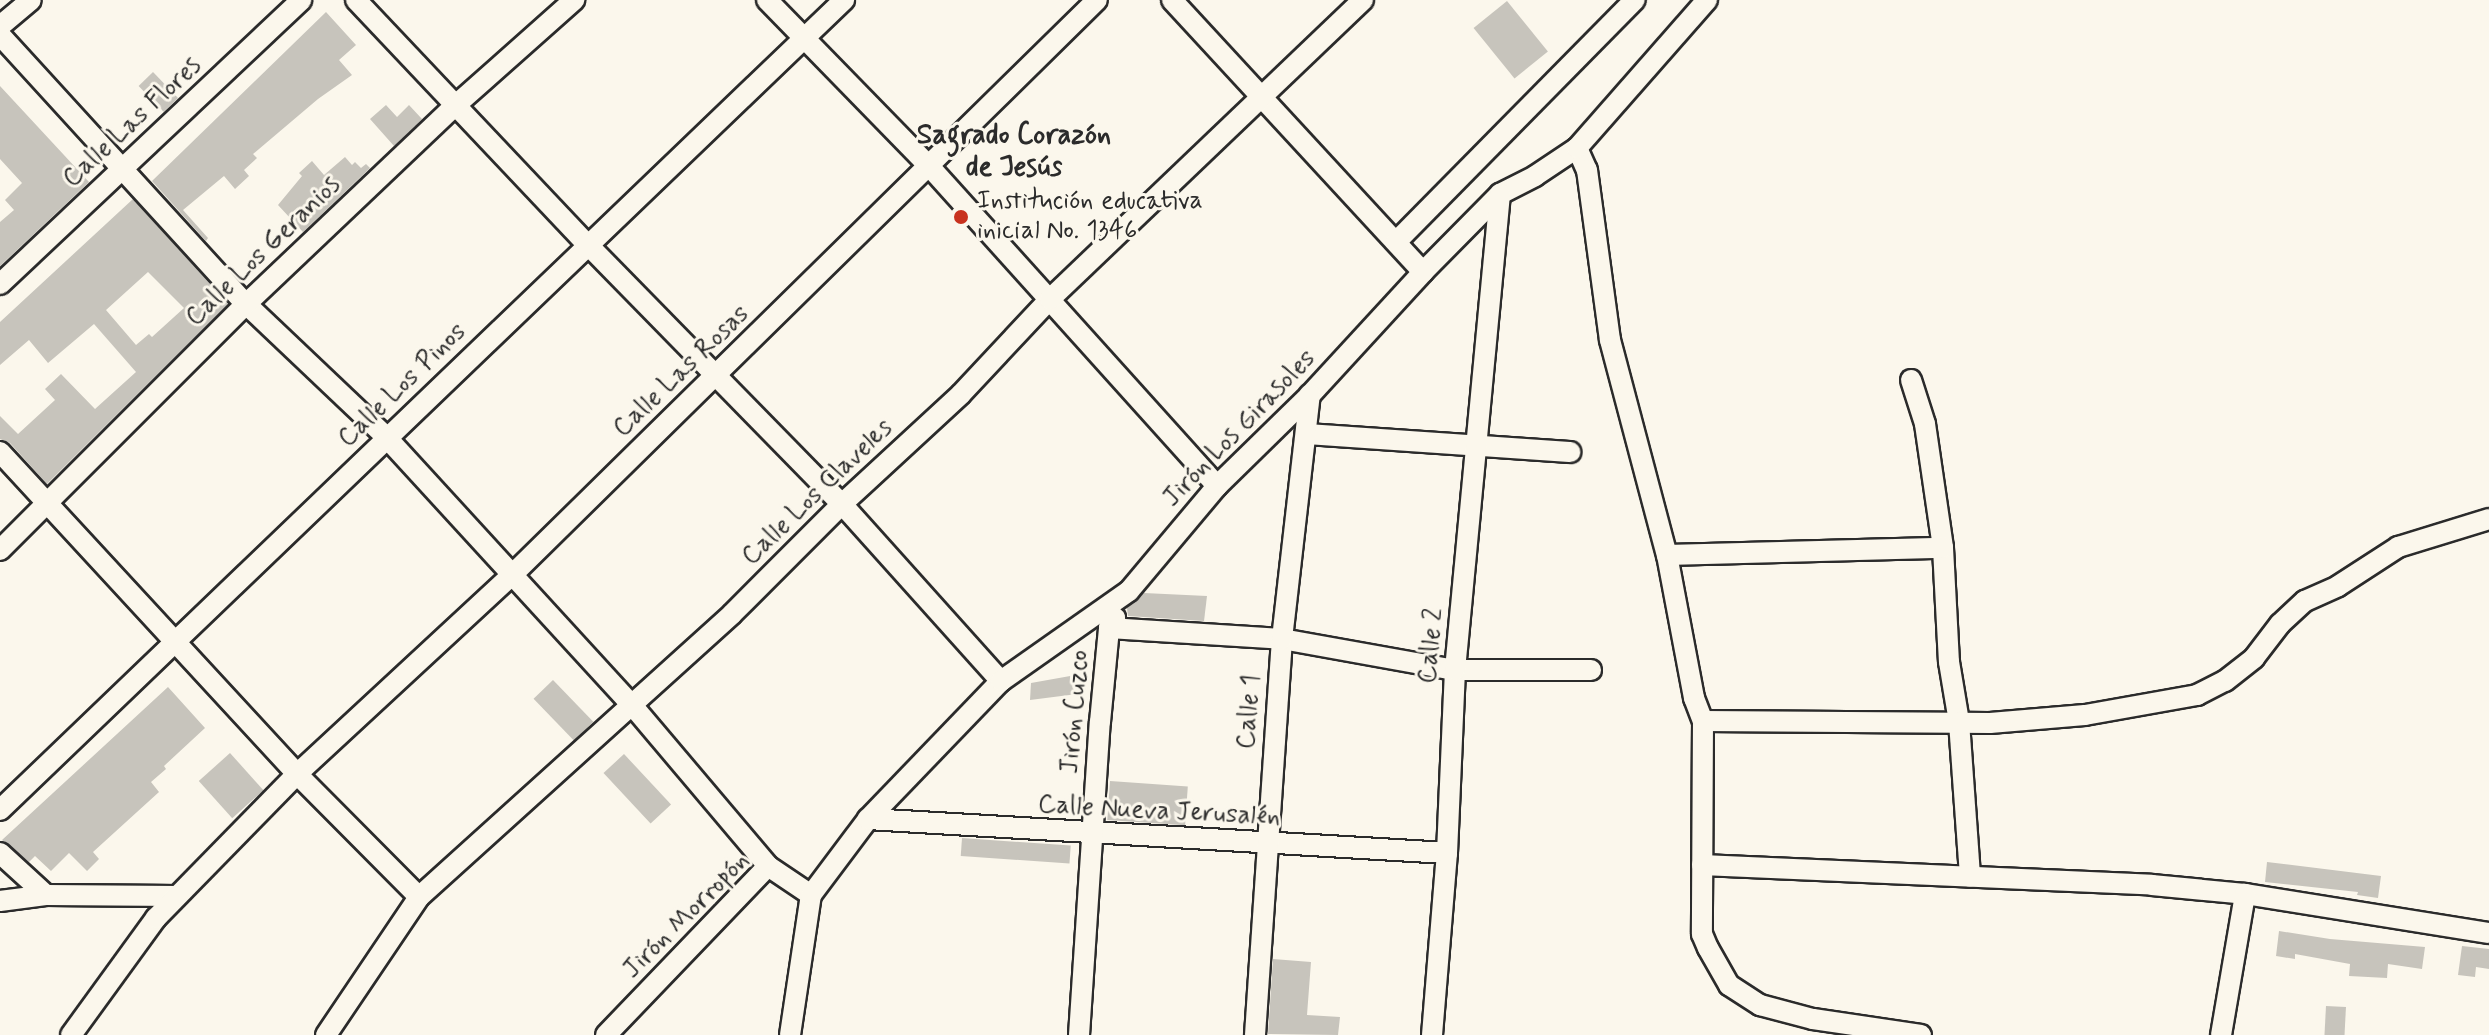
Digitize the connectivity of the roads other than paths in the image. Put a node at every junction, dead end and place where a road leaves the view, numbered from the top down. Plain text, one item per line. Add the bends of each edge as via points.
1 (31, 0) edge
2 (301, 0) edge
3 (356, 0) edge
4 (574, 0) edge
5 (767, 0) edge
6 (844, 0) edge
7 (1097, 0) edge
8 (1172, 0) edge
9 (1363, 0) edge
10 (1635, 0) edge
11 (1707, 0) edge
12 (0, 26) edge
13 (0, 35) edge
14 (804, 38) junction
15 (1263, 97) junction
16 (457, 104) junction
17 (1577, 148) junction
18 (930, 167) junction
19 (122, 169) junction
20 (1500, 194) junction
21 (1396, 242) junction
22 (588, 245) junction
23 (1423, 272) junction
24 (0, 284) edge
25 (1050, 299) junction
26 (246, 304) junction
27 (715, 376) junction
28 (1911, 380) dead end
29 (1310, 395) junction
30 (1306, 434) junction
31 (387, 438) junction
32 (1477, 444) junction
33 (0, 452) edge
34 (1570, 452) dead end
35 (1217, 486) junction
36 (48, 502) junction
37 (842, 504) junction
38 (2489, 519) edge
39 (1943, 548) junction
40 (0, 550) edge
41 (1667, 555) junction
42 (512, 575) junction
43 (1129, 591) junction
44 (1109, 628) junction
45 (1282, 639) junction
46 (174, 640) junction
47 (1455, 670) junction
48 (1591, 670) dead end
49 (1001, 681) junction
50 (632, 705) junction
51 (1703, 721) junction
52 (1959, 722) junction
53 (297, 774) junction
54 (0, 810) edge
55 (868, 819) junction
56 (1091, 835) junction
57 (1266, 844) junction
58 (0, 853) edge
59 (1447, 853) junction
60 (1702, 865) junction
61 (768, 866) junction
62 (1970, 877) junction
63 (2245, 894) junction
64 (46, 895) junction
65 (811, 895) junction
66 (177, 896) junction
67 (419, 897) junction
68 (0, 901) edge
69 (2489, 933) edge
70 (336, 1032) edge
71 (71, 1035) edge
72 (606, 1035) edge
73 (790, 1035) edge
74 (1079, 1035) edge
75 (1255, 1035) edge
76 (1432, 1035) edge
77 (1921, 1035) edge
78 (2221, 1035) edge

1 - 12 street
2 - 19 street, Calle Las Flores
3 - 16 street
4 - 16 street, Calle Los Geranios
5 - 14 street
6 - 14 street, Calle Los Pinos
7 - 18 street, Calle Las Rosas
8 - 15 street
9 - 15 street, Calle Los Claveles
10 - 21 street
11 - 17 street, Jirón Los Girasoles
13 - 19 street
14 - 18 street
14 - 22 street, Calle Los Pinos
15 - 21 street
15 - 25 street, Calle Los Claveles
16 - 22 street
16 - 26 street, Calle Los Geranios
17 - 20 street, Jirón Los Girasoles
17 - 41 street via 1587,170 1610,340
18 - 25 street
18 - 27 street, Calle Las Rosas
19 - 24 street, Calle Las Flores
19 - 26 street
20 - 23 street, Jirón Los Girasoles
20 - 32 street, Calle 2
21 - 23 street
22 - 27 street
22 - 31 street, Calle Los Pinos
23 - 29 street, Jirón Los Girasoles
25 - 35 street
25 - 37 street, Calle Los Claveles via 961,394
26 - 31 street
26 - 36 street, Calle Los Geranios
27 - 37 street
27 - 42 street, Calle Las Rosas
28 - 39 street via 1925,424
29 - 30 street, Calle 1
29 - 35 street, Jirón Los Girasoles
30 - 32 street
30 - 45 street, Calle 1
31 - 42 street
31 - 46 street, Calle Los Pinos
32 - 34 street
32 - 47 street, Calle 2
33 - 36 street
35 - 43 street, Jirón Los Girasoles
36 - 40 street, Calle Los Geranios
36 - 46 street
37 - 49 street
37 - 50 street, Calle Los Claveles
38 - 52 street via 2398,547 2305,601 2245,666 2197,695 2085,715
39 - 41 street
39 - 52 street via 1949,662
41 - 51 street
42 - 50 street
42 - 53 street, Calle Las Rosas
43 - 44 street, Jirón Cuzco
43 - 49 street, Jirón Los Girasoles
44 - 45 street
44 - 56 street, Jirón Cuzco
45 - 47 street
45 - 57 street, Calle 1
46 - 53 street
46 - 54 street, Calle Los Pinos
47 - 48 street
47 - 59 street, Calle 2
49 - 55 street, Jirón Los Girasoles
50 - 61 street
50 - 67 street, Calle Los Claveles
51 - 52 street
51 - 60 street
52 - 62 street
53 - 66 street
53 - 67 street
55 - 56 street, Calle Nueva Jerusalén
55 - 65 street, Jirón Los Girasoles
56 - 57 street, Calle Nueva Jerusalén
56 - 74 street, Jirón Cuzco
57 - 59 street, Calle Nueva Jerusalén
57 - 75 street, Calle 1
58 - 64 street
59 - 76 street, Calle 2
60 - 62 street
60 - 77 street via 1702,934 1714,963 1737,993 1813,1019
61 - 65 street, Jirón Morropón
61 - 72 street, Jirón Morropón
62 - 63 street
63 - 69 street
63 - 78 street
64 - 66 street
64 - 68 street
65 - 73 street
66 - 71 street
67 - 70 street, Calle Los Claveles

